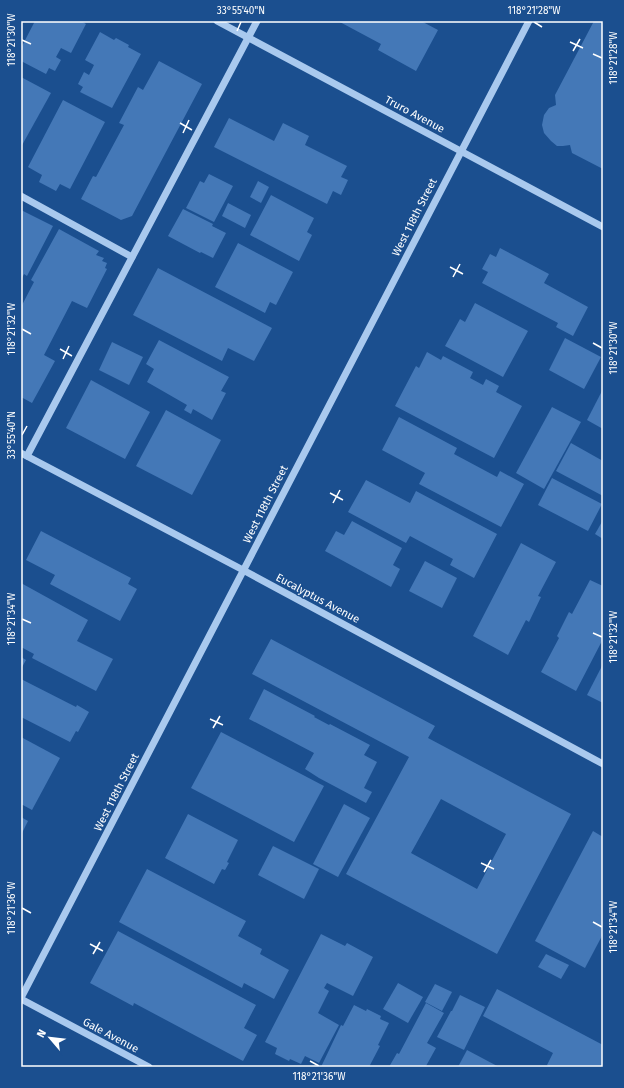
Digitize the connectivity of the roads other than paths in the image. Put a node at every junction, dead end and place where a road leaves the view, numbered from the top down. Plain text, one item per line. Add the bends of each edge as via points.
1 (217, 21) edge
2 (257, 21) edge
3 (529, 21) edge
4 (248, 38) junction
5 (461, 151) junction
6 (21, 196) edge
7 (603, 227) edge
8 (132, 257) junction
9 (24, 454) edge
10 (243, 570) junction
11 (603, 764) edge
12 (21, 999) edge
13 (149, 1067) edge

1 - 4 street, Truro Avenue
2 - 4 street
3 - 5 street, West 118th Street
4 - 5 street, Truro Avenue
4 - 8 street
5 - 7 street, Truro Avenue
5 - 10 street, West 118th Street
6 - 8 street
8 - 9 street
9 - 10 street, Eucalyptus Avenue
10 - 11 street, Eucalyptus Avenue
10 - 12 street, West 118th Street
12 - 13 street, Gale Avenue

